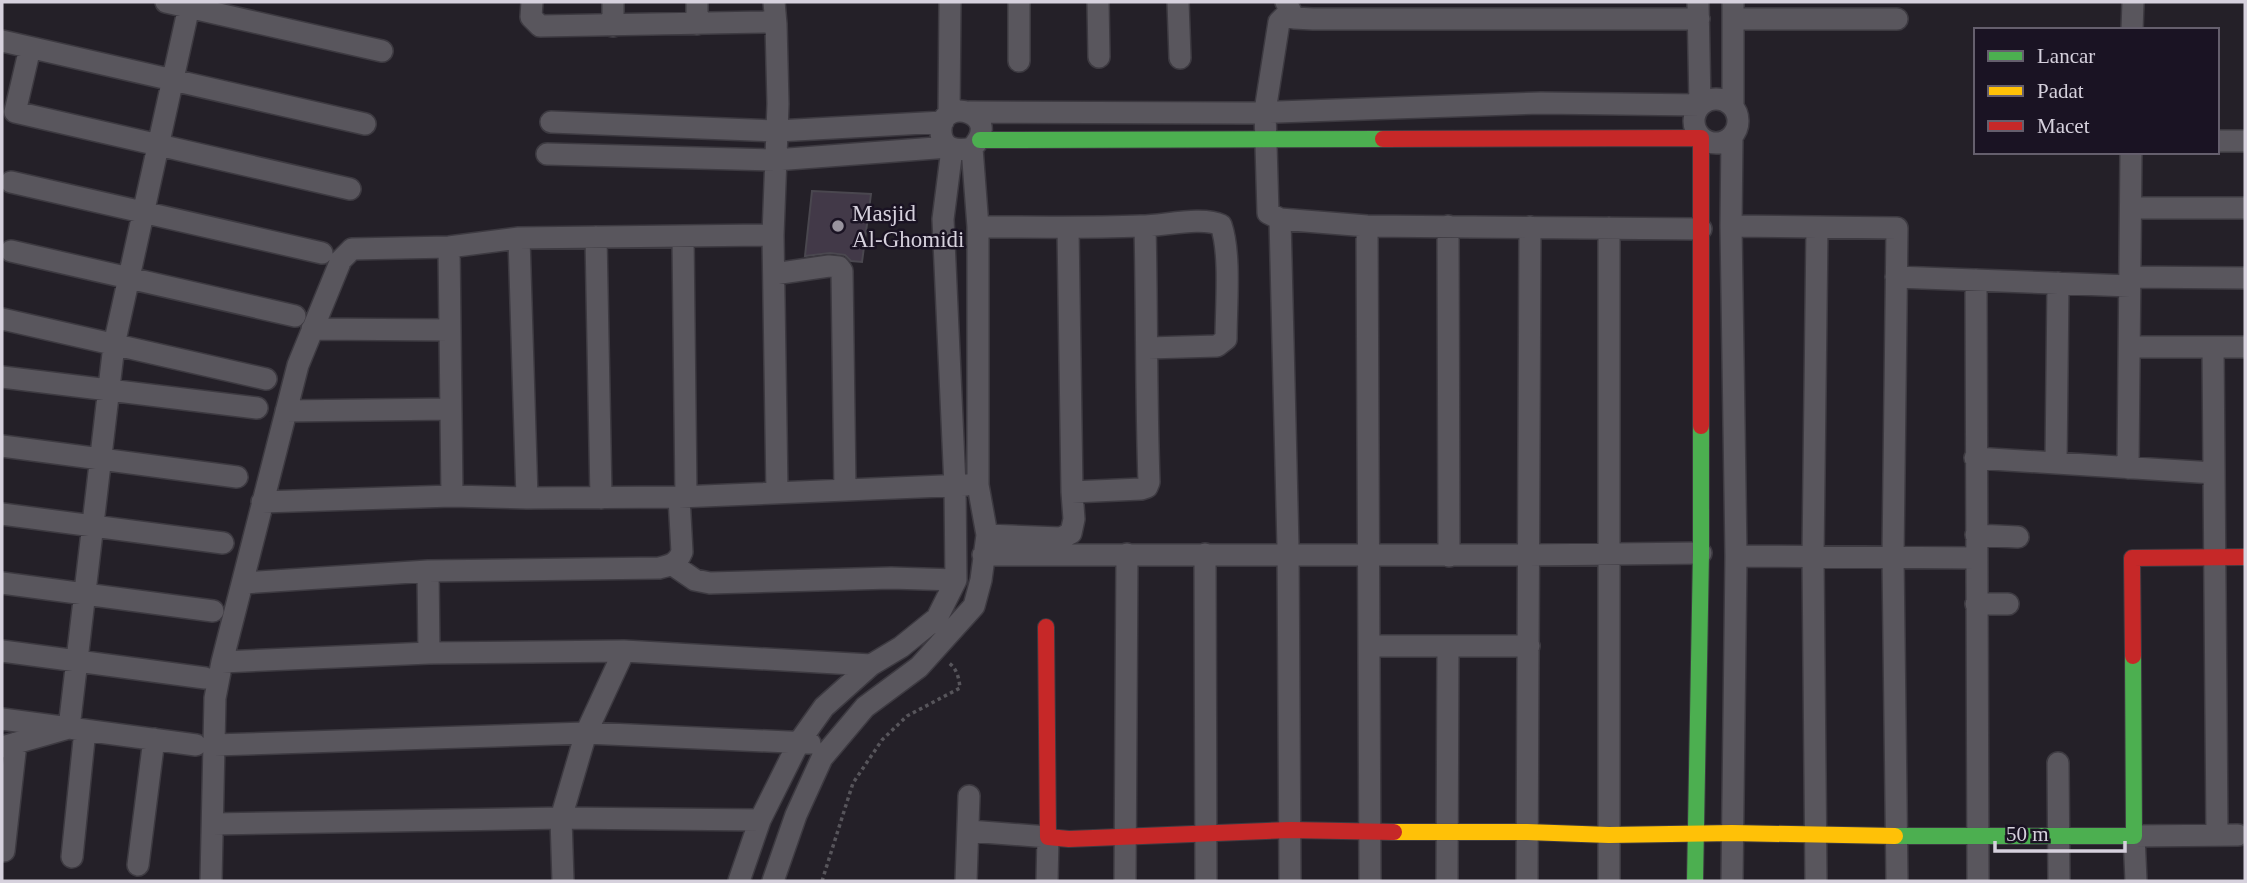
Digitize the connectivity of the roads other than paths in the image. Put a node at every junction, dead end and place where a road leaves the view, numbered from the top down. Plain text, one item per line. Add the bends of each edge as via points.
1 (166, 2) edge
2 (532, 2) edge
3 (613, 2) edge
4 (697, 2) edge
5 (774, 2) edge
6 (950, 2) edge
7 (1018, 2) edge
8 (1098, 2) edge
9 (1178, 2) edge
10 (2133, 2) edge
11 (190, 4) edge
12 (1288, 7) edge
13 (1369, 10) edge
14 (1450, 10) edge
15 (1530, 10) edge
16 (1613, 10) edge
17 (1733, 10) edge
18 (1818, 10) edge
19 (1698, 11) edge
20 (1897, 19) dead end
21 (697, 23) junction
22 (776, 24) junction
23 (613, 26) junction
24 (2132, 28) edge
25 (2, 41) edge
26 (30, 48) junction
27 (382, 51) dead end
28 (1100, 57) dead end
29 (1180, 58) dead end
30 (1019, 61) dead end
31 (173, 80) junction
32 (1541, 103) junction
33 (1700, 105) junction
34 (1733, 107) junction
35 (1256, 112) junction
36 (954, 116) junction
37 (551, 122) dead end
38 (365, 124) dead end
39 (837, 127) junction
40 (777, 131) junction
41 (1732, 137) junction
42 (1541, 138) junction
43 (1701, 138) junction
44 (1256, 140) junction
45 (2219, 141) edge
46 (2245, 142) edge
47 (159, 145) junction
48 (963, 146) junction
49 (547, 154) dead end
50 (2131, 154) edge
51 (838, 155) junction
52 (775, 160) junction
53 (11, 181) dead end
54 (350, 189) dead end
55 (2131, 208) junction
56 (2245, 208) edge
57 (144, 212) junction
58 (1280, 219) junction
59 (1144, 226) junction
60 (1367, 226) junction
61 (1448, 226) junction
62 (1731, 226) junction
63 (978, 227) junction
64 (1530, 227) junction
65 (1817, 227) junction
66 (1068, 228) junction
67 (1609, 228) junction
68 (1701, 229) junction
69 (773, 235) junction
70 (596, 237) junction
71 (683, 237) junction
72 (519, 238) junction
73 (449, 247) junction
74 (11, 251) dead end
75 (322, 253) dead end
76 (1701, 258) junction
77 (1731, 259) junction
78 (775, 274) junction
79 (1896, 277) junction
80 (129, 278) junction
81 (2245, 278) edge
82 (1976, 280) junction
83 (2130, 281) junction
84 (2058, 283) junction
85 (295, 316) dead end
86 (2, 319) edge
87 (313, 329) junction
88 (450, 330) junction
89 (114, 345) junction
90 (2130, 347) junction
91 (2213, 347) junction
92 (2245, 347) edge
93 (1148, 348) junction
94 (2, 377) edge
95 (266, 379) dead end
96 (109, 390) junction
97 (257, 408) dead end
98 (450, 409) junction
99 (286, 411) junction
100 (2, 446) edge
101 (1975, 458) junction
102 (101, 460) junction
103 (2056, 464) junction
104 (2129, 468) junction
105 (2214, 473) junction
106 (237, 477) dead end
107 (978, 485) junction
108 (955, 486) junction
109 (845, 490) junction
110 (1072, 492) junction
111 (776, 493) junction
112 (452, 496) junction
113 (682, 497) junction
114 (527, 498) junction
115 (601, 498) junction
116 (262, 502) junction
117 (2, 514) edge
118 (93, 526) junction
119 (1976, 535) junction
120 (2018, 537) dead end
121 (223, 543) dead end
122 (985, 545) junction
123 (1702, 553) junction
124 (1127, 554) junction
125 (1205, 554) junction
126 (1368, 555) junction
127 (1530, 555) junction
128 (1609, 555) junction
129 (1288, 556) junction
130 (1449, 556) junction
131 (1735, 556) junction
132 (1813, 557) junction
133 (1893, 557) junction
134 (2214, 557) junction
135 (1976, 558) junction
136 (2245, 558) edge
137 (673, 565) junction
138 (428, 571) junction
139 (956, 580) junction
140 (2, 583) edge
141 (243, 583) junction
142 (85, 594) junction
143 (1976, 604) junction
144 (2008, 604) dead end
145 (214, 611) dead end
146 (1046, 626) dead end
147 (1370, 646) junction
148 (1448, 646) junction
149 (1528, 646) junction
150 (2, 651) edge
151 (624, 651) junction
152 (429, 653) junction
153 (77, 661) junction
154 (222, 663) junction
155 (871, 664) junction
156 (205, 678) dead end
157 (2, 719) edge
158 (77, 729) junction
159 (586, 733) junction
160 (154, 739) junction
161 (799, 742) junction
162 (9, 745) edge
163 (205, 745) junction
164 (832, 745) junction
165 (2058, 763) dead end
166 (969, 796) dead end
167 (561, 818) junction
168 (760, 820) junction
169 (213, 824) junction
170 (4, 826) edge
171 (1290, 830) junction
172 (969, 831) junction
173 (1371, 832) junction
174 (1527, 832) junction
175 (1207, 833) junction
176 (1447, 833) junction
177 (1695, 833) junction
178 (1732, 833) junction
179 (1609, 835) junction
180 (1978, 835) junction
181 (2059, 835) junction
182 (1126, 836) junction
183 (1816, 836) junction
184 (1897, 836) junction
185 (2134, 836) junction
186 (1048, 837) junction
187 (4, 851) dead end
188 (72, 857) dead end
189 (138, 865) dead end
190 (211, 881) edge
191 (563, 881) edge
192 (739, 881) edge
193 (773, 881) edge
194 (966, 881) edge
195 (1047, 881) edge
196 (1125, 881) edge
197 (1206, 881) edge
198 (1290, 881) edge
199 (1370, 881) edge
200 (1447, 881) edge
201 (1527, 881) edge
202 (1609, 881) edge
203 (1695, 881) edge
204 (1732, 881) edge
205 (1816, 881) edge
206 (1897, 881) edge
207 (1978, 881) edge
208 (2059, 881) edge
209 (2136, 881) edge

1 - 11 street
2 - 23 street via 531,17 540,26
3 - 23 street
4 - 21 street
5 - 22 street
6 - 36 street
7 - 30 street
8 - 28 street
9 - 29 street
10 - 24 street
11 - 27 street
11 - 31 street
12 - 13 street via 1294,18
12 - 35 street via 1279,22
13 - 14 street
14 - 15 street
15 - 16 street
16 - 19 street
17 - 18 street
17 - 34 street
18 - 20 street
19 - 33 street
21 - 22 street
21 - 23 street
22 - 40 street
25 - 26 street
26 - 31 street
26 - 47 street via 15,112
31 - 38 street
31 - 47 street
32 - 33 street
32 - 35 street
32 - 42 street
33 - 34 street via 1720,99
33 - 43 street via 1693,124
34 - 41 street via 1738,122
35 - 36 street
35 - 44 street
36 - 39 street
36 - 48 street via 941,131 943,140
36 - 48 street via 978,118 982,129
37 - 40 street
39 - 40 street
39 - 51 street
40 - 52 street
41 - 43 street via 1717,144
41 - 62 street
42 - 43 street
42 - 44 street
43 - 68 street
44 - 48 street
44 - 58 street via 1268,213
45 - 46 street
47 - 54 street
47 - 57 street
48 - 51 street
48 - 63 street
48 - 108 street via 943,219
49 - 52 street
50 - 55 street
51 - 52 street
52 - 69 street
53 - 57 street
55 - 56 street
55 - 83 street
57 - 75 street
57 - 80 street
58 - 60 street
58 - 129 street
59 - 66 street
59 - 93 street
59 - 93 street via 1216,222 1225,239 1226,339 1222,344
60 - 61 street
60 - 126 street
61 - 64 street
61 - 130 street
62 - 65 street
62 - 77 street
63 - 66 street
63 - 107 street
64 - 67 street
64 - 127 street
65 - 79 street via 1897,228
65 - 132 street
66 - 110 street
67 - 68 street
67 - 128 street
68 - 76 street
69 - 71 street
69 - 78 street
70 - 71 street
70 - 72 street
70 - 115 street
71 - 113 street
72 - 73 street
72 - 114 street
73 - 87 street via 352,249 341,260
73 - 88 street
74 - 80 street
76 - 77 street
76 - 123 street
77 - 131 street
78 - 109 street via 830,266 842,271
78 - 111 street
79 - 82 street
79 - 133 street
80 - 85 street
80 - 89 street
81 - 83 street
82 - 84 street
82 - 101 street
83 - 84 street
83 - 90 street
84 - 103 street
86 - 89 street
87 - 88 street
87 - 99 street
88 - 98 street
89 - 95 street
89 - 96 street
90 - 91 street
90 - 104 street
91 - 92 street
91 - 105 street
93 - 110 street via 1147,487
94 - 96 street
96 - 97 street
96 - 102 street
98 - 99 street
98 - 112 street
99 - 116 street
100 - 102 street
101 - 103 street
101 - 119 street
102 - 106 street
102 - 118 street
103 - 104 street
104 - 105 street
105 - 134 street
107 - 108 street
107 - 122 street
108 - 109 street
108 - 139 street
109 - 111 street
110 - 122 street via 1071,533
111 - 113 street
112 - 114 street
112 - 116 street
113 - 115 street
113 - 137 street via 682,552
114 - 115 street
116 - 141 street
117 - 118 street
118 - 121 street
118 - 142 street
119 - 120 street
119 - 135 street
122 - 124 street via 1031,556
122 - 164 street via 974,606 919,667 865,707
123 - 128 street
123 - 177 street
124 - 125 street
124 - 182 street
125 - 129 street
125 - 175 street
126 - 129 street
126 - 130 street
126 - 147 street
127 - 128 street
127 - 130 street
127 - 149 street
128 - 179 street
129 - 171 street
131 - 132 street
131 - 178 street
132 - 133 street
132 - 183 street
133 - 135 street
133 - 184 street
134 - 136 street
134 - 185 street via 2132,558
134 - 185 street via 2228,835
135 - 143 street
137 - 138 street
137 - 139 street via 695,580 710,583
138 - 141 street
138 - 152 street
139 - 155 street via 937,618
140 - 142 street
141 - 154 street
142 - 145 street
142 - 153 street
143 - 144 street
143 - 180 street via 1987,672
146 - 186 street
147 - 148 street
147 - 173 street
148 - 149 street
148 - 176 street
149 - 174 street
150 - 153 street
151 - 152 street
151 - 155 street
151 - 159 street
152 - 154 street
153 - 156 street
153 - 158 street
154 - 163 street
155 - 161 street via 824,707
157 - 158 street
158 - 160 street
158 - 162 street
158 - 188 street
159 - 161 street
159 - 163 street
159 - 167 street
160 - 163 street
160 - 189 street
161 - 164 street
161 - 168 street
162 - 170 street
163 - 169 street
164 - 193 street via 796,815
165 - 181 street
166 - 172 street
167 - 168 street
167 - 169 street
167 - 191 street
168 - 192 street
169 - 190 street
170 - 187 street
171 - 173 street
171 - 175 street
171 - 198 street
172 - 186 street
172 - 194 street
173 - 176 street
173 - 199 street
174 - 176 street
174 - 179 street
174 - 201 street
175 - 182 street
175 - 197 street
176 - 200 street
177 - 178 street
177 - 179 street
177 - 203 street
178 - 183 street
178 - 204 street
179 - 202 street
180 - 181 street
180 - 184 street
180 - 207 street
181 - 185 street
181 - 208 street
182 - 186 street
182 - 196 street
183 - 184 street
183 - 205 street
184 - 206 street
185 - 209 street
186 - 195 street

